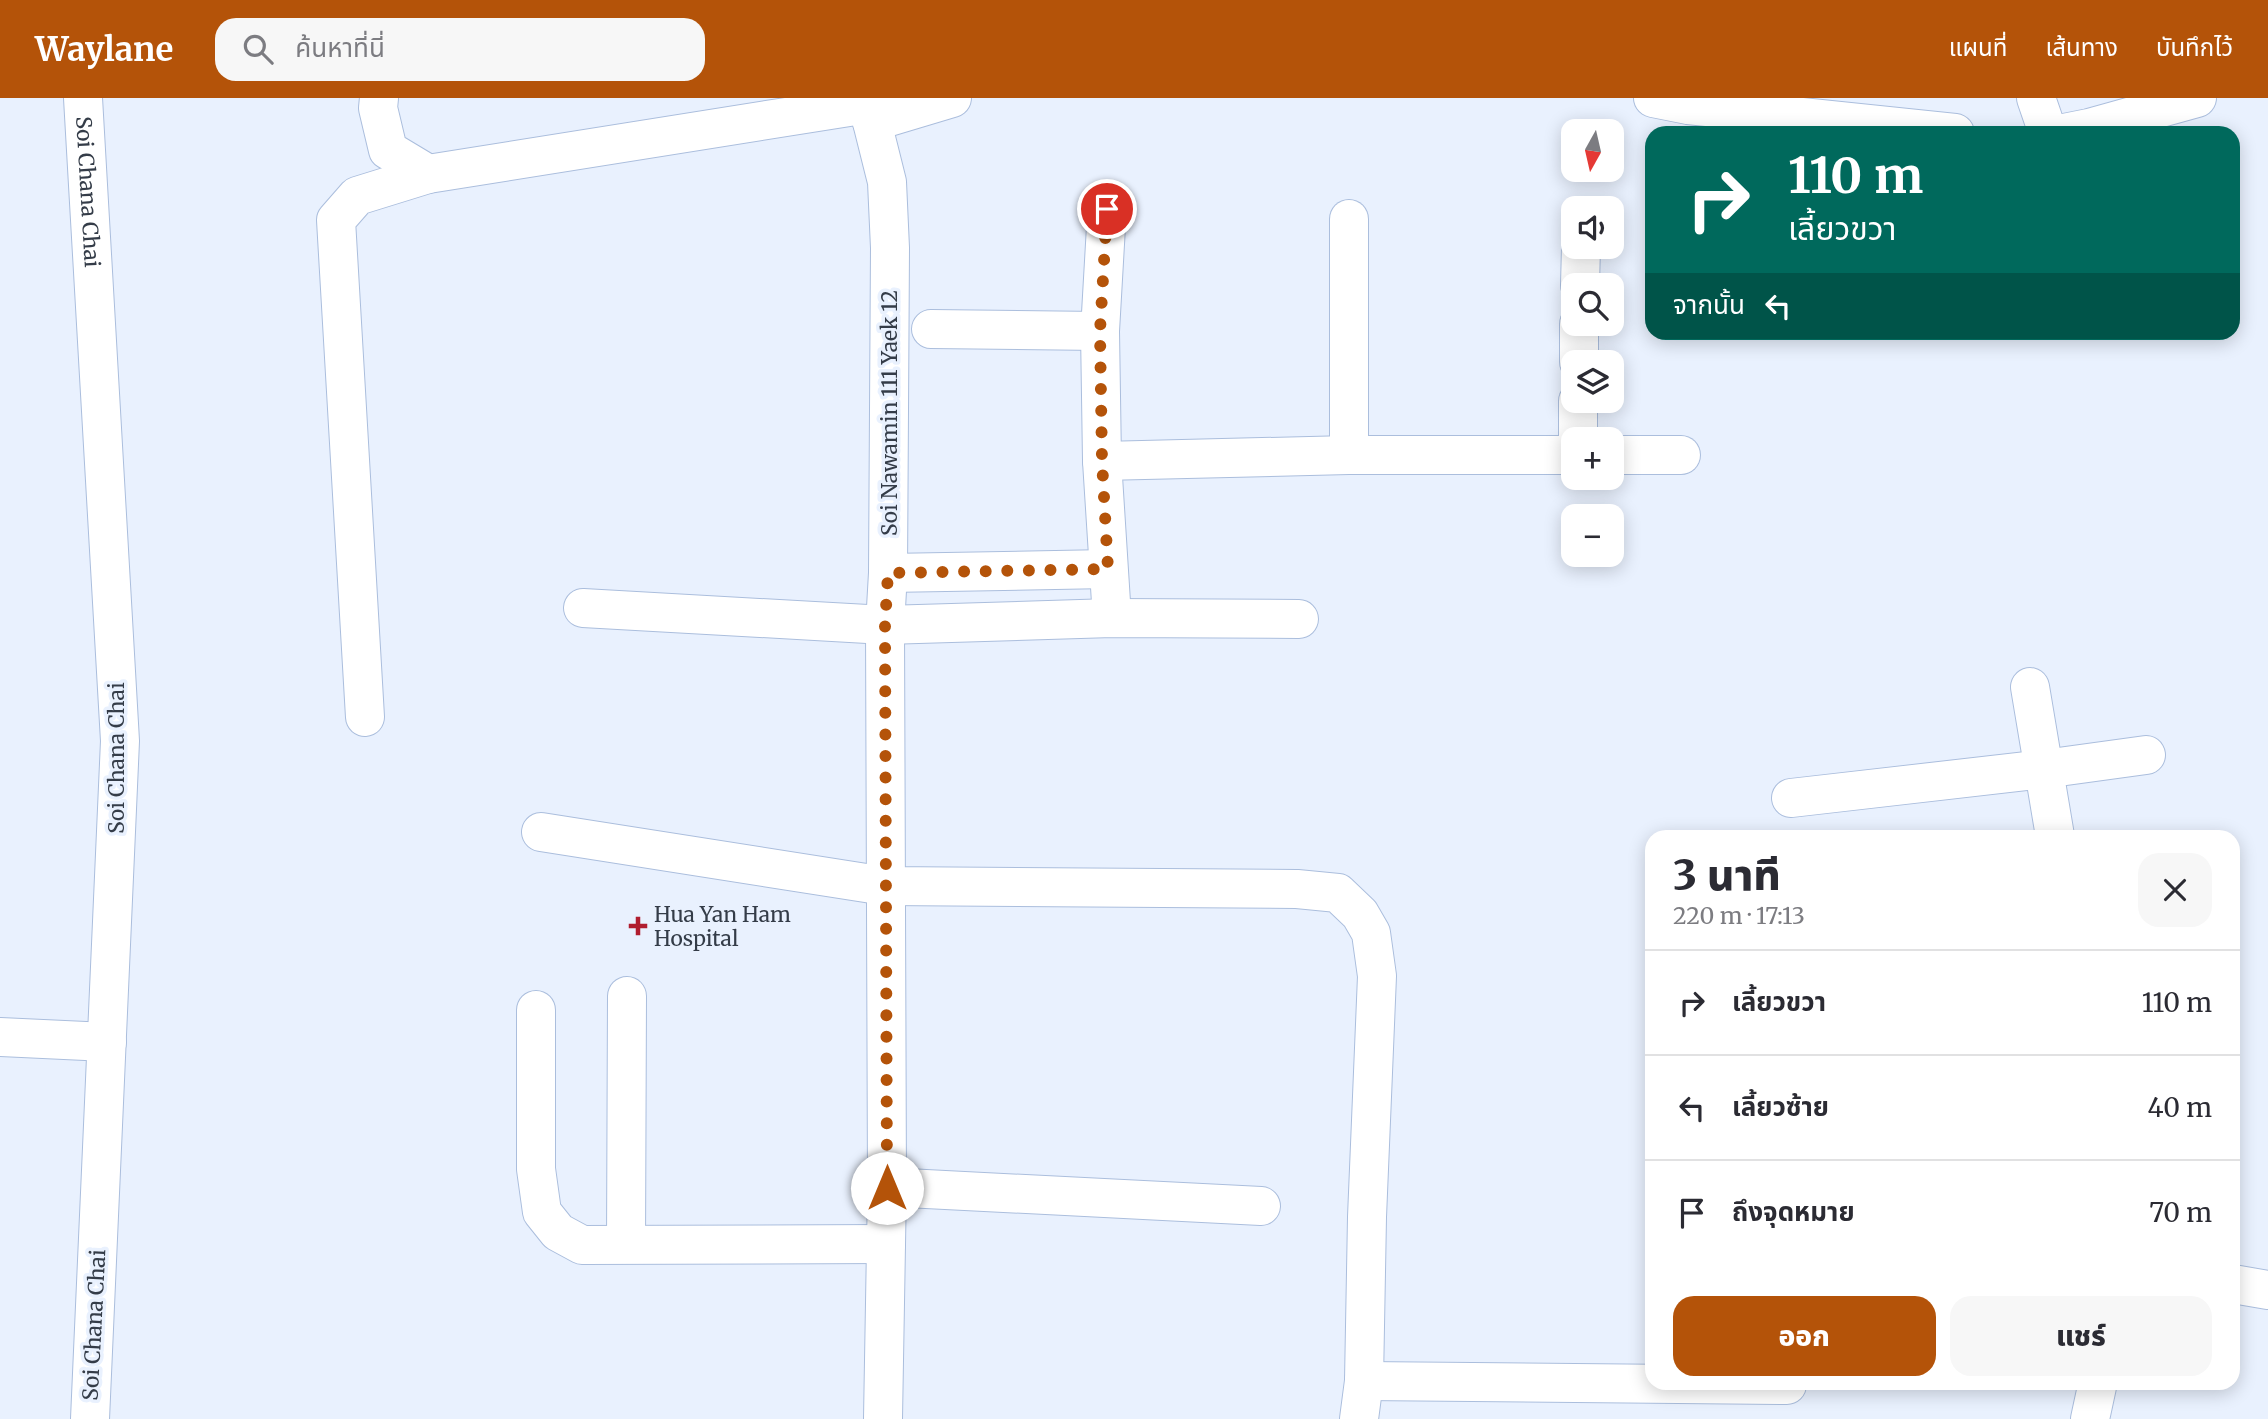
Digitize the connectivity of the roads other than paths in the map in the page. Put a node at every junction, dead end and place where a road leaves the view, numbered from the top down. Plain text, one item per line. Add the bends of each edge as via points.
1 (83, 98) edge
2 (379, 98) edge
3 (952, 98) edge
4 (1653, 98) edge
5 (2036, 98) edge
6 (2197, 98) edge
7 (869, 108) edge
8 (1888, 126) edge
9 (2046, 126) edge
10 (2096, 126) edge
11 (428, 174) junction
12 (1107, 209) dead end
13 (1349, 219) dead end
14 (931, 329) dead end
15 (1100, 331) junction
16 (1349, 455) junction
17 (1561, 455) edge
18 (1624, 455) edge
19 (1681, 455) dead end
20 (1102, 461) junction
21 (1108, 569) junction
22 (888, 573) junction
23 (583, 608) dead end
24 (1112, 618) junction
25 (1299, 619) dead end
26 (885, 625) junction
27 (2030, 687) dead end
28 (365, 717) dead end
29 (2146, 755) dead end
30 (2044, 769) junction
31 (1791, 797) dead end
32 (2054, 830) edge
33 (541, 832) dead end
34 (885, 886) junction
35 (626, 996) dead end
36 (536, 1010) dead end
37 (0, 1037) edge
38 (107, 1042) junction
39 (887, 1188) junction
40 (1261, 1206) dead end
41 (626, 1244) junction
42 (886, 1244) junction
43 (2240, 1285) edge
44 (2268, 1290) edge
45 (1364, 1381) junction
46 (1645, 1384) edge
47 (2096, 1390) edge
48 (90, 1419) edge
49 (883, 1419) edge
50 (1359, 1419) edge
51 (2090, 1419) edge

1 - 38 street, Soi Chana Chai via 120,741
2 - 11 street via 388,150
3 - 7 street
4 - 8 street
5 - 9 street
6 - 10 street
7 - 11 street
7 - 22 street, Soi Nawamin 111 Yaek 12 via 887,182 890,248
11 - 28 street via 356,195 335,220
12 - 15 street
13 - 16 street
14 - 15 street
15 - 20 street
16 - 17 street
16 - 20 street
18 - 19 street
20 - 21 street
21 - 22 street
21 - 24 street
22 - 26 street, Soi Nawamin 111 Yaek 12
23 - 26 street
24 - 25 street
24 - 26 street
26 - 34 street, Soi Nawamin 111 Yaek 12
27 - 30 street
29 - 30 street
30 - 31 street
30 - 32 street
33 - 34 street
34 - 39 street, Soi Nawamin 111 Yaek 12
34 - 45 street via 1297,889 1338,893 1360,914 1371,933 1377,976
35 - 41 street
36 - 41 street via 536,1169 542,1212 558,1232 582,1245
37 - 38 street
38 - 48 street, Soi Chana Chai
39 - 40 street
39 - 42 street, Soi Nawamin 111 Yaek 12
41 - 42 street
42 - 49 street, Soi Nawamin 111 Yaek 12
43 - 44 street
45 - 46 street
45 - 50 street
47 - 51 street

